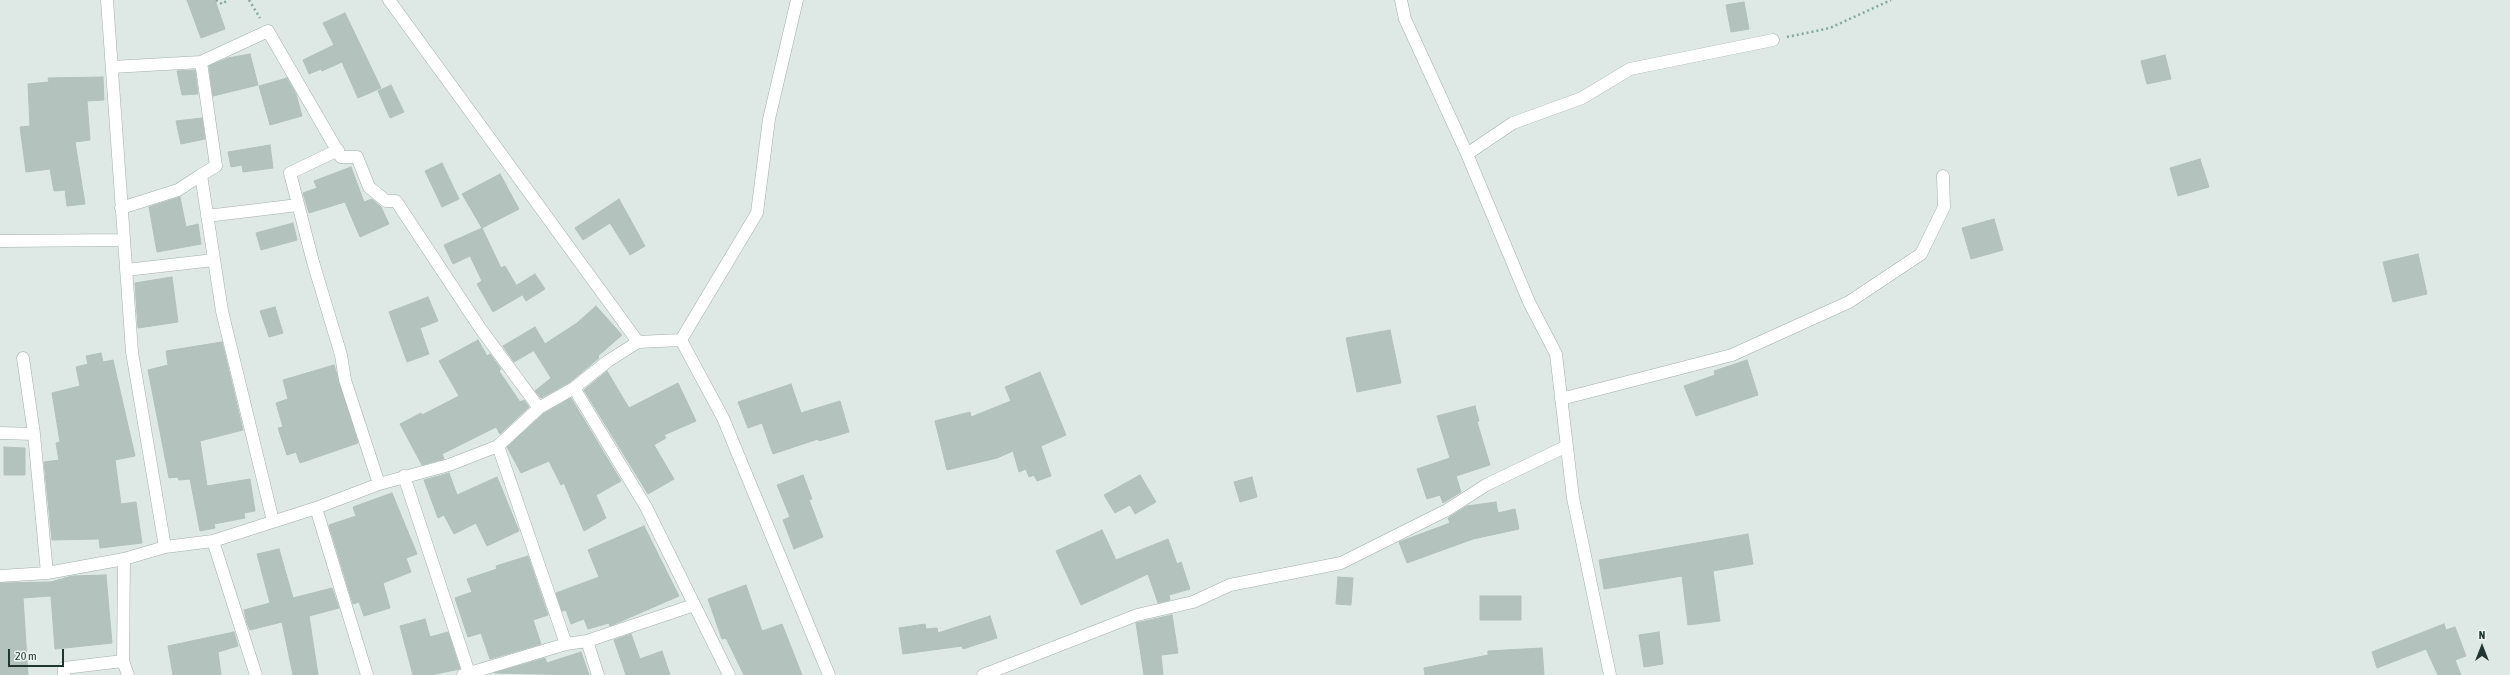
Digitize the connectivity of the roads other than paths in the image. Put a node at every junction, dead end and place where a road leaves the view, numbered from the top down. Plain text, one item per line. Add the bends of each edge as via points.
1 (107, 0) edge
2 (389, 0) edge
3 (797, 0) edge
4 (1401, 0) edge
5 (1773, 40) road end
6 (201, 62) junction
7 (112, 67) junction
8 (338, 150) junction
9 (1467, 154) junction
10 (201, 175) junction
11 (1943, 176) dead end
12 (298, 205) junction
13 (121, 208) junction
14 (207, 216) junction
15 (124, 240) junction
16 (0, 241) edge
17 (214, 260) junction
18 (126, 270) junction
19 (681, 340) junction
20 (638, 342) junction
21 (23, 358) dead end
22 (574, 388) junction
23 (1561, 399) junction
24 (539, 408) junction
25 (0, 433) edge
26 (34, 434) junction
27 (498, 446) junction
28 (1567, 446) junction
29 (404, 476) junction
30 (379, 484) junction
31 (316, 508) junction
32 (273, 521) junction
33 (213, 541) junction
34 (165, 547) junction
35 (124, 558) junction
36 (47, 573) junction
37 (0, 576) edge
38 (694, 605) junction
39 (587, 641) junction
40 (566, 644) junction
41 (124, 661) junction
42 (486, 672) edge
43 (466, 674) edge
44 (64, 675) edge
45 (128, 675) edge
46 (256, 675) edge
47 (367, 675) edge
48 (598, 675) edge
49 (729, 675) edge
50 (829, 675) edge
51 (983, 675) edge
52 (1610, 675) edge

1 - 7 street
2 - 20 street
3 - 19 street via 769,120 757,213
4 - 9 street via 1405,18
5 - 9 street via 1630,69 1582,98 1513,123
6 - 7 street
6 - 8 street via 268,31
6 - 10 street via 216,166
7 - 13 street
8 - 12 street via 290,173
8 - 24 street via 341,157 357,157 369,187 386,201 396,201 480,328
9 - 23 street via 1529,302 1556,354
10 - 13 street via 178,190
10 - 14 street
11 - 23 street via 1944,207 1921,254 1849,302 1732,355
12 - 14 street
12 - 30 street via 341,355 345,380
13 - 15 street
14 - 17 street
15 - 16 street
15 - 18 street
17 - 18 street
17 - 32 street via 222,311
18 - 34 street via 132,352
19 - 20 street
19 - 50 street via 723,418
20 - 22 street via 608,361
21 - 26 street
22 - 24 street
22 - 38 street via 646,507
23 - 28 street
24 - 27 street
25 - 26 street
26 - 36 street
27 - 29 street via 450,465
27 - 40 street
28 - 51 street via 1486,485 1447,510 1341,563 1230,585 1193,602 1137,615
28 - 52 street via 1573,498
29 - 30 street
29 - 43 street
30 - 31 street
31 - 32 street
31 - 47 street
32 - 33 street
33 - 34 street
33 - 46 street
34 - 35 street
35 - 36 street
35 - 41 street
36 - 37 street
38 - 39 street
38 - 49 street
39 - 40 street
39 - 48 street
40 - 42 street
41 - 44 street via 64,668
41 - 45 street
42 - 43 street

